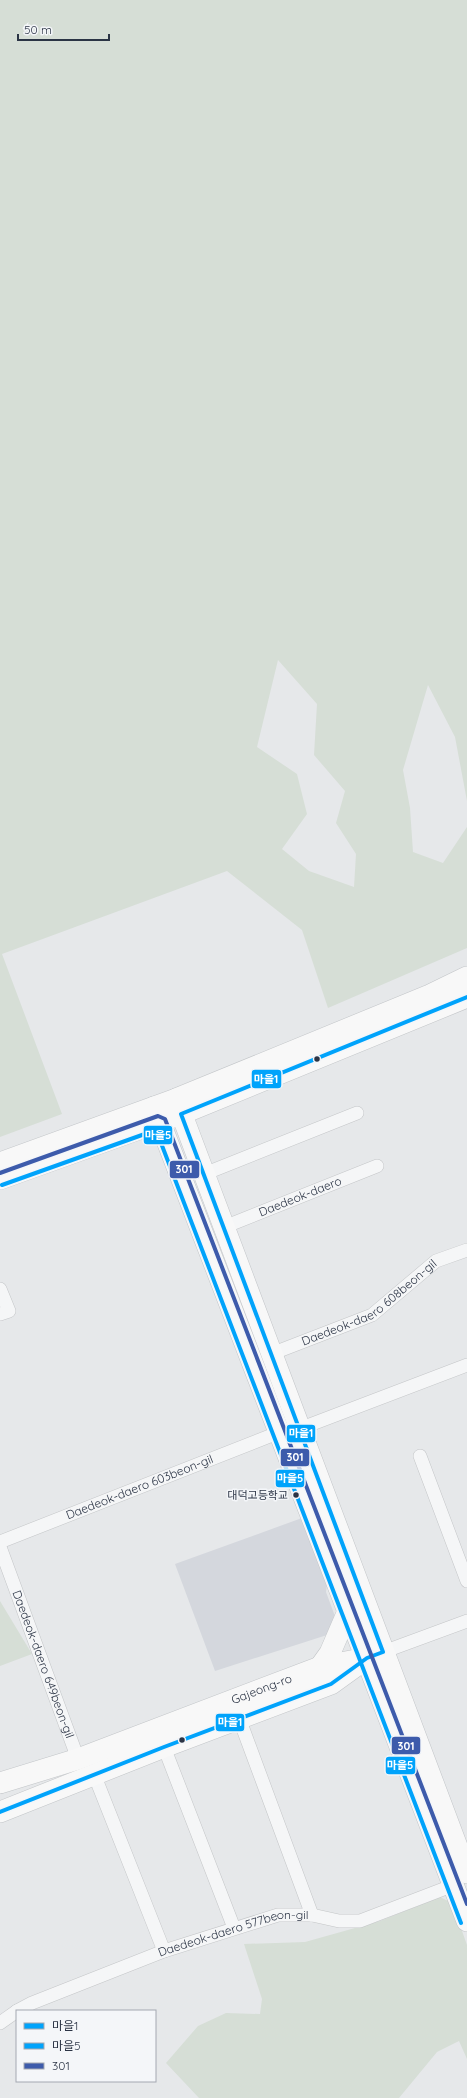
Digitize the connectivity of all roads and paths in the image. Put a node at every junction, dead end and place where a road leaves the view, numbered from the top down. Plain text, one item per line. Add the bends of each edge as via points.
1 (467, 977) edge
2 (467, 997) edge
3 (178, 1106) junction
4 (357, 1113) dead end
5 (157, 1114) junction
6 (0, 1163) edge
7 (377, 1166) dead end
8 (204, 1174) junction
9 (0, 1179) edge
10 (224, 1227) junction
11 (467, 1250) edge
12 (0, 1289) edge
13 (0, 1314) edge
14 (271, 1354) junction
15 (467, 1365) edge
16 (290, 1430) junction
17 (420, 1456) dead end
18 (0, 1542) edge
19 (0, 1547) edge
20 (467, 1581) edge
21 (349, 1609) junction
22 (467, 1621) edge
23 (375, 1655) junction
24 (320, 1666) junction
25 (239, 1718) junction
26 (164, 1747) junction
27 (78, 1759) junction
28 (94, 1774) junction
29 (0, 1783) edge
30 (0, 1812) edge
31 (460, 1879) edge
32 (312, 1915) junction
33 (467, 1921) edge
34 (234, 1928) junction
35 (164, 1951) junction
36 (19, 2010) edge
37 (16, 2012) edge
38 (0, 2023) edge

1 - 3 main road
2 - 3 main road
3 - 5 main road
3 - 8 main road
4 - 8 street
5 - 6 main road
5 - 9 main road
5 - 16 main road
7 - 10 street, Daedeok-daero
8 - 10 main road
10 - 14 main road
11 - 14 street, Daedeok-daero 608beon-gil via 436,1261 372,1315
12 - 13 street via 9,1311
14 - 16 main road
15 - 16 street, Daedeok-daero 603beon-gil
16 - 18 street, Daedeok-daero 603beon-gil
16 - 21 main road
16 - 23 main road
17 - 20 street
19 - 27 street, Daedeok-daero 649beon-gil
21 - 23 main road
21 - 24 main road via 330,1653
22 - 23 street
23 - 24 main road, Gajeong-ro
23 - 25 main road, Gajeong-ro via 331,1684
23 - 31 main road
24 - 27 main road, Gajeong-ro
25 - 26 main road, Gajeong-ro
25 - 32 street, Gajeong-ro
26 - 28 main road, Gajeong-ro
26 - 34 street
27 - 29 main road, Gajeong-ro
28 - 30 main road, Gajeong-ro
28 - 35 street
31 - 32 street, Daedeok-daero 577beon-gil via 360,1921 339,1921
31 - 33 main road
32 - 34 street, Daedeok-daero 577beon-gil via 278,1915
34 - 35 street, Daedeok-daero 577beon-gil
35 - 36 street, Daedeok-daero 577beon-gil
37 - 38 street, Daedeok-daero 577beon-gil

